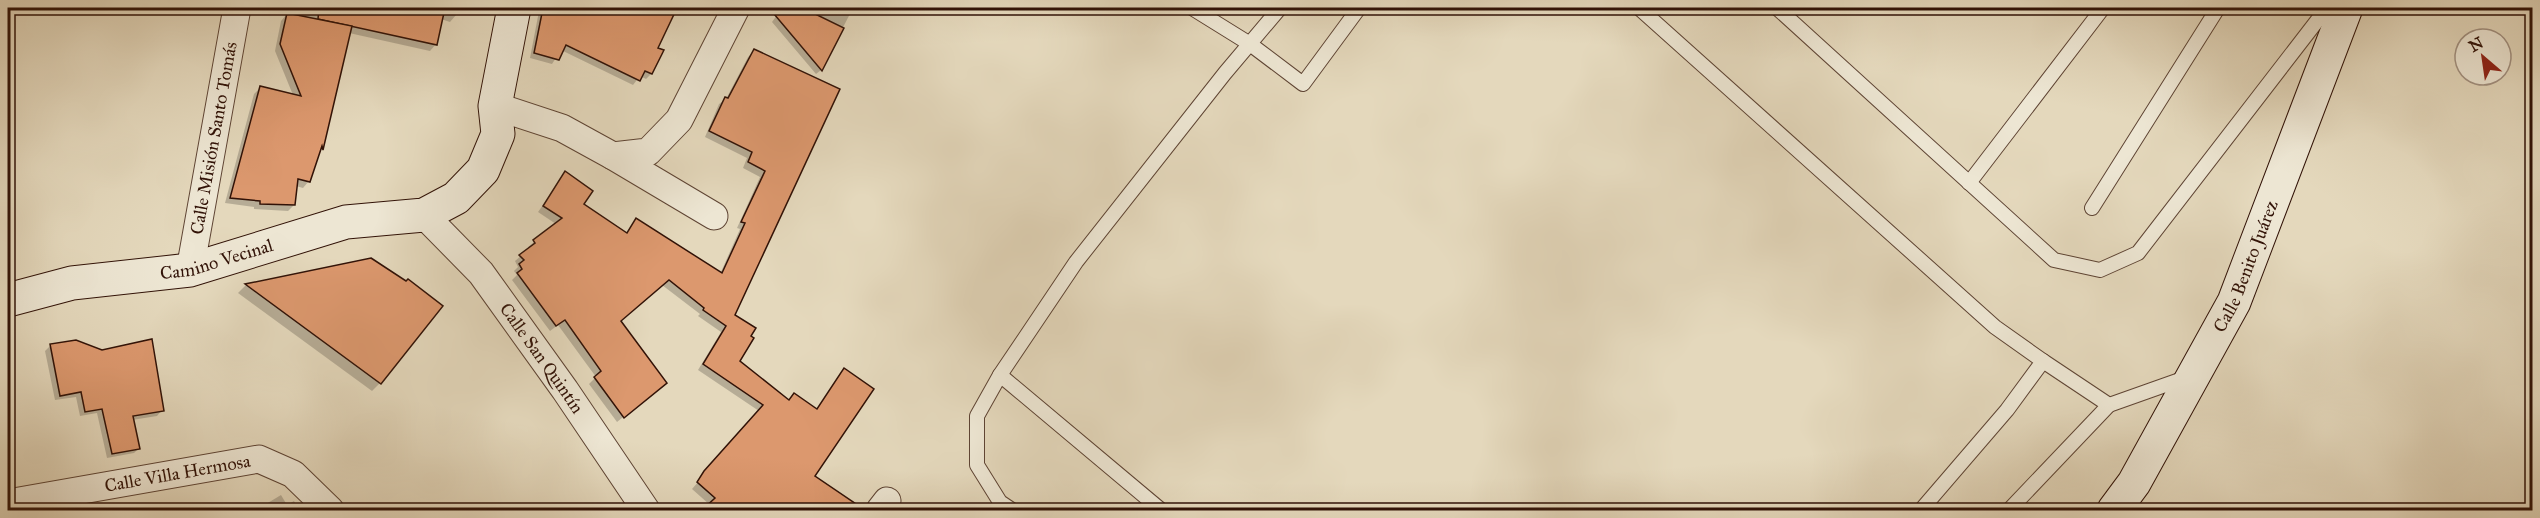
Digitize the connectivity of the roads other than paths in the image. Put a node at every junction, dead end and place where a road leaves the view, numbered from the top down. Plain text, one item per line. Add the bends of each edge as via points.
1 (237, 8) edge
2 (514, 8) edge
3 (736, 8) edge
4 (1192, 8) edge
5 (1280, 8) edge
6 (1359, 8) edge
7 (1639, 8) edge
8 (1777, 8) edge
9 (2103, 8) edge
10 (2218, 8) edge
11 (2327, 8) edge
12 (2346, 8) edge
13 (1250, 44) junction
14 (495, 106) junction
15 (613, 156) junction
16 (1969, 183) junction
17 (2092, 208) dead end
18 (424, 215) junction
19 (714, 216) dead end
20 (190, 270) junction
21 (8, 300) edge
22 (2043, 361) junction
23 (1000, 375) junction
24 (2194, 375) junction
25 (2109, 405) junction
26 (8, 503) edge
27 (330, 510) edge
28 (646, 510) edge
29 (1012, 510) edge
30 (1161, 510) edge
31 (1921, 510) edge
32 (2009, 510) edge
33 (2114, 510) edge

1 - 20 street, Calle Misión Santo Tomás
2 - 14 street
3 - 15 street via 679,120 648,152
4 - 13 lane
5 - 13 lane
6 - 13 lane via 1303,84
7 - 22 lane via 1995,327
8 - 16 lane
9 - 16 lane
10 - 17 lane
11 - 16 lane via 2138,253 2100,270 2055,260
12 - 24 street, Calle Benito Juárez via 2234,302
13 - 23 lane via 1076,262
14 - 15 street via 562,128
14 - 18 street via 498,134 483,170 456,198
15 - 19 street
18 - 20 street, Camino Vecinal via 346,222
18 - 28 street, Calle San Quintín via 481,273
20 - 21 street, Camino Vecinal via 72,284
22 - 25 lane
22 - 31 lane via 2007,410
23 - 29 lane via 978,416 976,465 1000,501
23 - 30 lane
24 - 25 lane
24 - 33 street, Calle Benito Juárez via 2134,483
25 - 32 lane
26 - 27 street, Calle Villa Hermosa via 259,459 293,474

